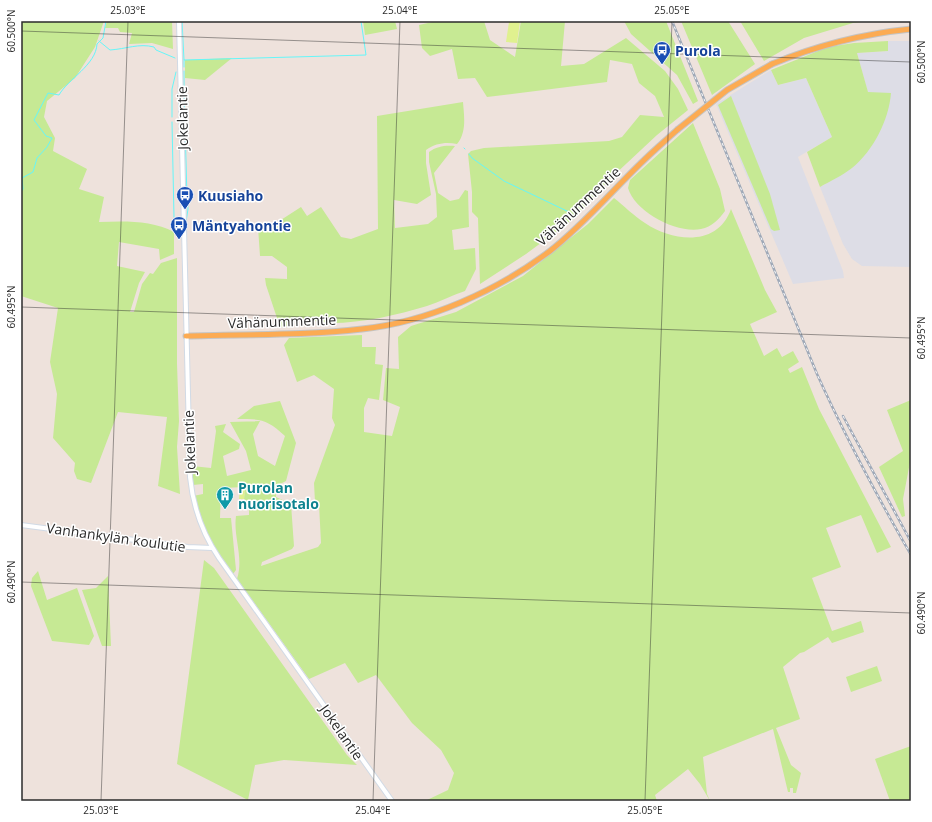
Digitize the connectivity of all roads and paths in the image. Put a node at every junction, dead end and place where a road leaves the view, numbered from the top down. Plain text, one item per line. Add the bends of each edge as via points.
1 (179, 21) edge
2 (911, 29) edge
3 (186, 336) junction
4 (21, 525) edge
5 (212, 548) junction
6 (392, 801) edge

1 - 3 street, Jokelantie
2 - 3 main road, Vähänummentie, bridge via 846,39 815,47 772,64 727,90 641,162 577,228 551,250 499,285 460,303 405,320 363,329 292,334
3 - 5 street, Jokelantie via 192,498 201,526
4 - 5 street, Vanhankylän koulutie
5 - 6 street, Jokelantie

